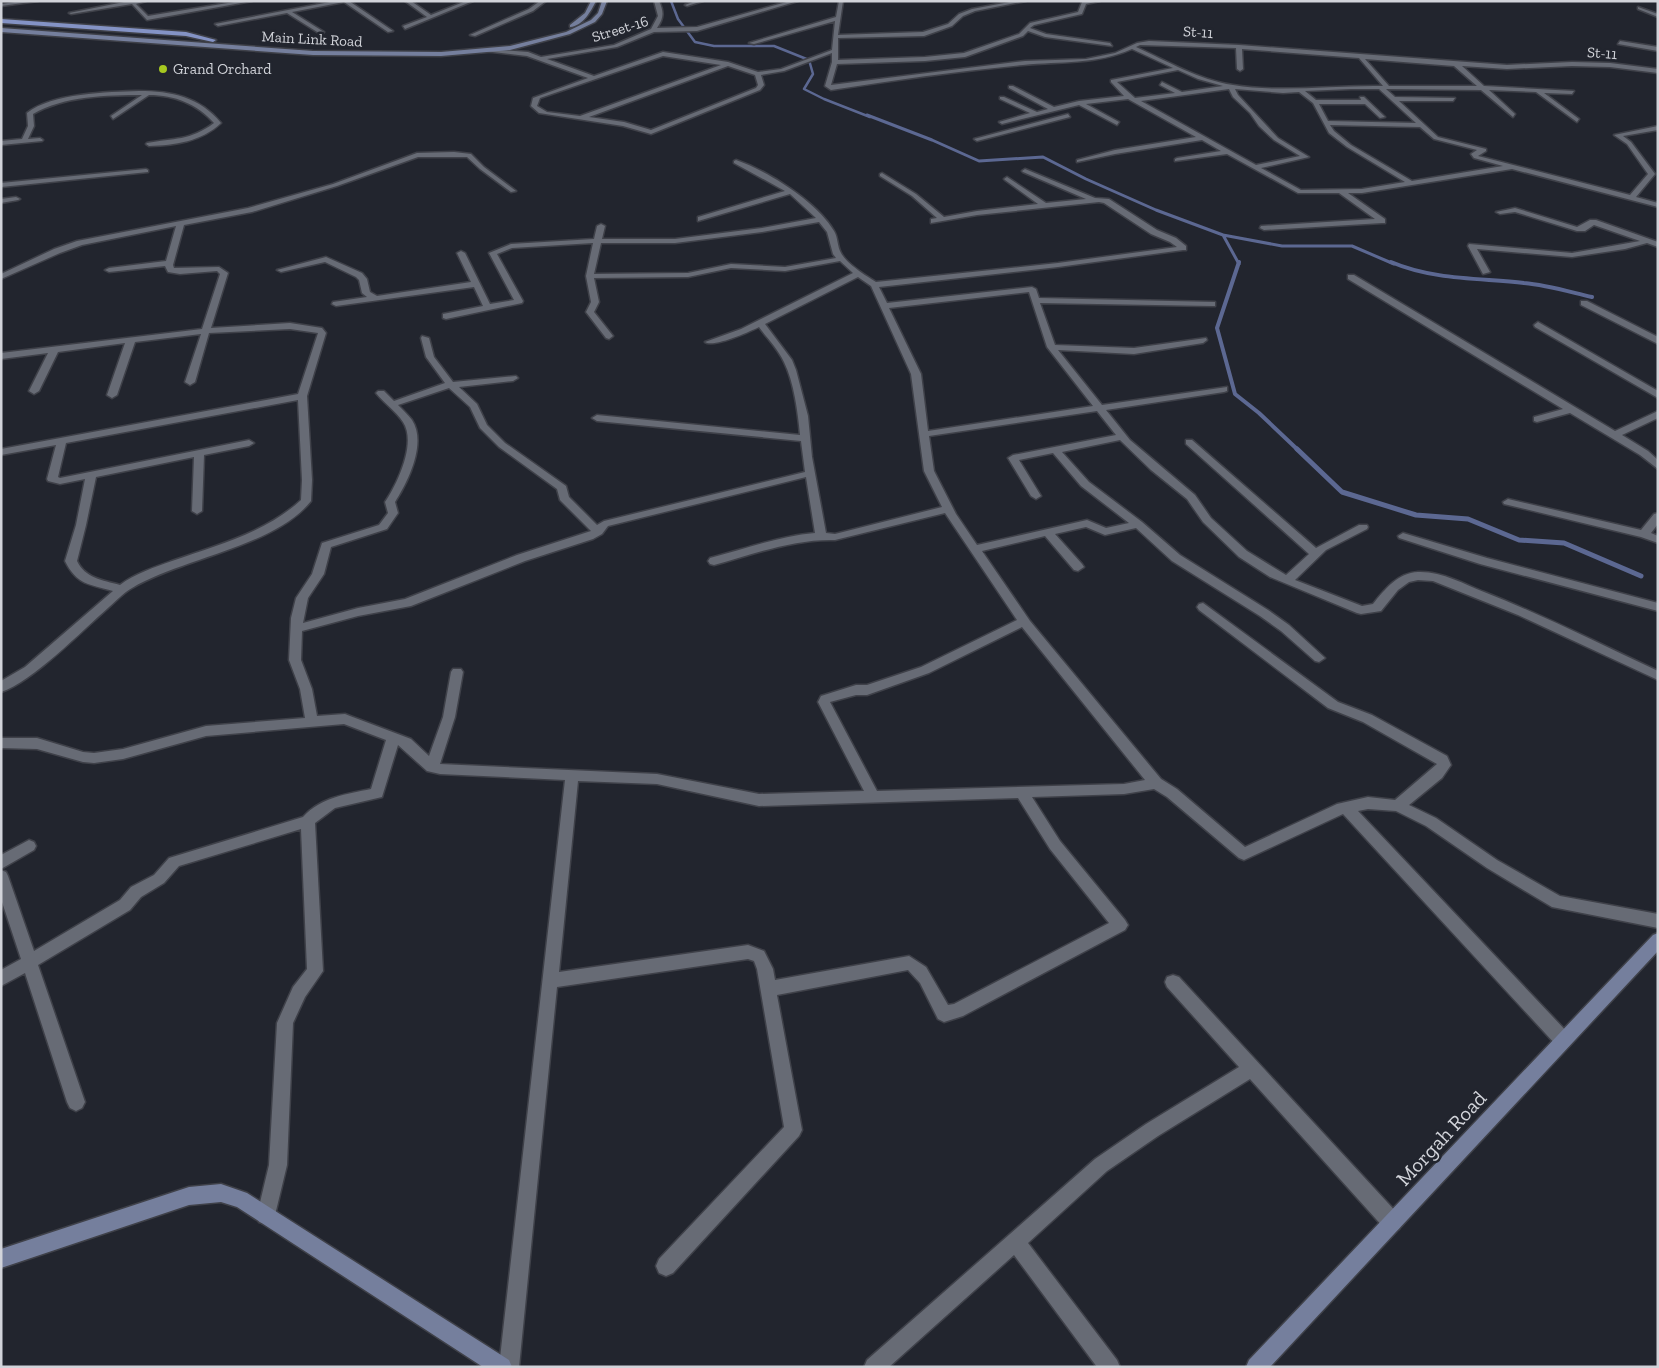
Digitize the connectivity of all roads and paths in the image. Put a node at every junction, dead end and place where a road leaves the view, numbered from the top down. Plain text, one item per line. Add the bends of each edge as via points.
1 (36, 1) edge
2 (144, 1) edge
3 (250, 1) edge
4 (344, 1) edge
5 (407, 1) edge
6 (544, 1) edge
7 (594, 1) edge
8 (605, 1) edge
9 (656, 1) edge
10 (702, 1) edge
11 (796, 1) edge
12 (841, 1) edge
13 (1024, 1) edge
14 (1098, 1) edge
15 (132, 2) edge
16 (470, 2) edge
17 (1, 5) edge
18 (687, 5) dead end
19 (1658, 8) edge
20 (287, 11) junction
21 (71, 13) dead end
22 (1658, 16) edge
23 (431, 17) junction
24 (839, 18) junction
25 (1, 23) edge
26 (218, 24) dead end
27 (405, 27) dead end
28 (1027, 29) junction
29 (1, 30) edge
30 (652, 30) junction
31 (390, 31) dead end
32 (322, 32) dead end
33 (472, 35) dead end
34 (1021, 35) junction
35 (836, 37) junction
36 (752, 43) dead end
37 (1620, 43) dead end
38 (528, 44) junction
39 (1110, 45) dead end
40 (1239, 47) junction
41 (1100, 48) dead end
42 (1133, 48) junction
43 (1658, 49) edge
44 (836, 50) junction
45 (487, 51) junction
46 (528, 54) junction
47 (1108, 56) junction
48 (1361, 57) junction
49 (538, 59) junction
50 (835, 62) junction
51 (728, 64) junction
52 (1456, 64) junction
53 (1065, 68) dead end
54 (1177, 69) junction
55 (1240, 69) dead end
56 (1658, 71) edge
57 (758, 74) junction
58 (594, 78) junction
59 (1162, 84) dead end
60 (1019, 85) dead end
61 (1231, 86) junction
62 (1352, 87) junction
63 (1380, 87) junction
64 (1387, 87) junction
65 (1482, 88) junction
66 (1300, 90) junction
67 (1538, 90) junction
68 (1572, 92) dead end
69 (148, 93) junction
70 (1180, 93) junction
71 (1002, 98) dead end
72 (1132, 98) junction
73 (1392, 99) junction
74 (1453, 99) dead end
75 (1316, 102) junction
76 (1367, 102) junction
77 (1079, 103) junction
78 (1051, 108) junction
79 (1035, 113) junction
80 (1513, 115) dead end
81 (113, 117) dead end
82 (1382, 117) dead end
83 (581, 118) junction
84 (1577, 120) dead end
85 (1002, 122) dead end
86 (1117, 122) dead end
87 (1326, 123) junction
88 (1422, 126) junction
89 (1658, 128) edge
90 (1648, 130) junction
91 (1658, 134) edge
92 (1202, 138) junction
93 (977, 139) dead end
94 (40, 140) dead end
95 (24, 142) junction
96 (1, 143) edge
97 (149, 144) dead end
98 (1227, 152) junction
99 (1177, 160) dead end
100 (1079, 161) dead end
101 (736, 162) dead end
102 (1255, 167) junction
103 (1512, 167) junction
104 (146, 171) dead end
105 (1025, 171) dead end
106 (882, 175) dead end
107 (1007, 178) dead end
108 (1411, 183) junction
109 (1, 185) edge
110 (1338, 190) junction
111 (513, 191) dead end
112 (791, 191) junction
113 (1631, 198) junction
114 (16, 199) dead end
115 (1094, 200) junction
116 (1, 201) edge
117 (1658, 205) edge
118 (1045, 206) junction
119 (1500, 212) dead end
120 (701, 219) dead end
121 (821, 219) junction
122 (942, 220) junction
123 (934, 221) dead end
124 (180, 225) junction
125 (601, 226) dead end
126 (1264, 228) dead end
127 (596, 241) junction
128 (1647, 241) junction
129 (1658, 245) edge
130 (461, 253) dead end
131 (841, 259) junction
132 (169, 263) junction
133 (109, 270) dead end
134 (281, 270) dead end
135 (1486, 272) dead end
136 (858, 274) junction
137 (590, 276) junction
138 (1, 277) edge
139 (1351, 277) dead end
140 (476, 284) junction
141 (874, 286) junction
142 (375, 298) junction
143 (1036, 300) junction
144 (1584, 303) dead end
145 (336, 304) dead end
146 (1212, 304) dead end
147 (884, 306) junction
148 (488, 308) junction
149 (446, 316) dead end
150 (760, 323) junction
151 (1538, 325) dead end
152 (206, 331) junction
153 (609, 336) dead end
154 (425, 338) dead end
155 (132, 340) junction
156 (1203, 340) dead end
157 (710, 342) dead end
158 (1658, 342) edge
159 (1051, 347) junction
160 (54, 350) junction
161 (1, 356) edge
162 (513, 378) dead end
163 (190, 382) dead end
164 (450, 385) junction
165 (1224, 389) dead end
166 (34, 391) dead end
167 (381, 392) dead end
168 (112, 395) dead end
169 (1658, 395) edge
170 (302, 396) junction
171 (393, 404) junction
172 (1098, 407) junction
173 (1570, 410) junction
174 (1658, 414) edge
175 (598, 418) dead end
176 (1537, 419) dead end
177 (925, 434) junction
178 (1122, 436) junction
179 (1613, 436) junction
180 (804, 438) junction
181 (62, 440) junction
182 (1190, 442) dead end
183 (249, 443) dead end
184 (1055, 450) junction
185 (1, 452) edge
186 (199, 453) junction
187 (1658, 466) edge
188 (811, 473) junction
189 (91, 475) junction
190 (1036, 496) dead end
191 (1508, 502) dead end
192 (948, 509) junction
193 (197, 511) dead end
194 (1658, 516) edge
195 (1138, 524) junction
196 (1363, 527) dead end
197 (598, 532) junction
198 (1047, 532) junction
199 (1644, 534) junction
200 (821, 535) junction
201 (1403, 536) dead end
202 (1658, 540) edge
203 (974, 549) junction
204 (1316, 554) junction
205 (714, 561) dead end
206 (1078, 567) dead end
207 (1288, 580) junction
208 (122, 590) junction
209 (1203, 607) dead end
210 (1658, 607) edge
211 (1024, 621) junction
212 (296, 630) junction
213 (1319, 658) dead end
214 (457, 672) dead end
215 (1658, 676) edge
216 (1, 687) edge
217 (312, 722) junction
218 (393, 738) junction
219 (1, 743) edge
220 (432, 767) junction
221 (572, 776) junction
222 (1156, 783) junction
223 (1021, 792) junction
224 (873, 796) junction
225 (1398, 806) junction
226 (1346, 808) junction
227 (308, 821) junction
228 (29, 846) dead end
229 (1, 863) edge
230 (1, 876) edge
231 (1658, 921) edge
232 (1658, 940) edge
233 (31, 961) junction
234 (1, 979) edge
235 (550, 981) junction
236 (1173, 982) dead end
237 (769, 988) junction
238 (1563, 1040) junction
239 (1251, 1069) junction
240 (76, 1102) dead end
241 (266, 1215) junction
242 (1392, 1222) junction
243 (1015, 1241) junction
244 (1, 1259) edge
245 (666, 1266) dead end
246 (502, 1367) edge
247 (508, 1367) edge
248 (874, 1367) edge
249 (1110, 1367) edge
250 (1256, 1367) edge

1 - 17 street
2 - 15 street
3 - 15 street via 154,18 147,18
4 - 20 street
4 - 31 street
5 - 23 street
6 - 33 street via 531,10
7 - 25 street, Main Link Road via 580,21 555,33 525,41 471,48 381,50
8 - 38 street, Main Link Road via 600,14 584,26
9 - 30 street via 661,19
10 - 18 street
11 - 30 street, Street-16 via 697,29
12 - 24 street, St-11
13 - 35 street via 974,10 961,15 950,26 924,34
14 - 28 street via 1084,4 1080,13 1032,24
15 - 21 street
16 - 23 street
19 - 22 street via 1640,8
20 - 26 street
20 - 32 street
23 - 27 street
24 - 35 street, St-11
24 - 36 street
28 - 34 street
28 - 39 street
29 - 45 street, Main Link Road via 314,53
30 - 49 street, Street-16 via 615,46
34 - 41 street
34 - 50 street via 965,55
35 - 44 street, St-11
37 - 43 street
38 - 45 street, Main Link Road
38 - 46 street via 523,50
40 - 42 street, St-11 via 1149,43
40 - 48 street, St-11
40 - 55 street
42 - 47 street, St-11
42 - 54 street
44 - 50 street, St-11
44 - 57 street via 782,70
45 - 46 street
46 - 49 street
47 - 50 street, St-11 via 1086,61 1006,65 831,88 828,86
47 - 53 street via 1114,60
48 - 52 street, St-11
48 - 64 street
49 - 58 street
51 - 57 street
51 - 58 street via 663,54
51 - 83 street
52 - 56 street, St-11 via 1507,67 1582,64
52 - 65 street
54 - 61 street
54 - 72 street via 1113,81
57 - 83 street via 761,85 758,89 651,132 624,124
58 - 83 street via 535,99 534,106 541,112
59 - 70 street
60 - 78 street via 1012,87
61 - 66 street
61 - 70 street
61 - 102 street via 1235,96 1268,132 1306,158
62 - 63 street
62 - 66 street
62 - 76 street
63 - 64 street
63 - 73 street
64 - 65 street
65 - 67 street
65 - 80 street
66 - 75 street
67 - 68 street
67 - 84 street
69 - 81 street
69 - 95 street via 41,106 30,113 31,126
69 - 97 street via 187,101 218,123 205,134 189,140
70 - 72 street
71 - 79 street
72 - 77 street
72 - 92 street
73 - 74 street
73 - 88 street
75 - 76 street
75 - 87 street
76 - 82 street
77 - 78 street
77 - 86 street
78 - 79 street
78 - 93 street via 1068,116
79 - 85 street
87 - 88 street
87 - 108 street via 1331,132 1349,146
88 - 103 street via 1436,138 1484,150 1473,156
89 - 90 street
90 - 91 street
90 - 113 street via 1617,135 1631,145 1652,174
92 - 98 street
92 - 100 street
94 - 95 street
95 - 96 street
98 - 99 street
98 - 102 street
101 - 112 street
102 - 110 street via 1300,192
103 - 108 street
103 - 113 street
104 - 109 street
105 - 115 street
106 - 122 street via 914,195
107 - 118 street
108 - 110 street via 1362,191
110 - 126 street via 1382,221
111 - 124 street via 469,155 417,155 292,198
112 - 120 street
112 - 121 street
113 - 117 street
114 - 116 street
115 - 118 street
115 - 141 street via 1106,201 1183,248
118 - 122 street
119 - 128 street via 1515,210 1577,229 1593,222
121 - 127 street via 675,241
121 - 131 street via 831,232 836,254
122 - 123 street
124 - 132 street
124 - 138 street via 80,243 48,254
125 - 127 street
127 - 137 street
127 - 148 street via 511,246 494,252 519,302
128 - 129 street
128 - 135 street via 1625,248 1572,255 1472,246
130 - 140 street
131 - 136 street
131 - 137 street via 782,269 731,266 688,275
132 - 133 street
132 - 152 street via 171,270 180,272 223,270
134 - 142 street via 326,260 359,275 366,292
136 - 141 street
136 - 150 street
137 - 153 street via 595,302 590,312
139 - 173 street
140 - 142 street
140 - 148 street
141 - 147 street
142 - 145 street
143 - 146 street
143 - 147 street via 1032,289
143 - 159 street
144 - 158 street
147 - 177 street via 916,374
148 - 149 street
150 - 157 street
150 - 180 street via 788,360 803,416
151 - 169 street
152 - 155 street
152 - 163 street
152 - 170 street via 290,326 322,332
154 - 164 street via 430,357
155 - 160 street
155 - 168 street
156 - 159 street via 1134,351
159 - 172 street
160 - 161 street
160 - 166 street
162 - 164 street
164 - 171 street
164 - 197 street via 474,406 483,426 502,445 562,488 567,501
165 - 172 street
167 - 171 street
170 - 181 street
170 - 208 street via 306,501 289,517 263,532 160,569
171 - 212 street via 408,421 412,432 410,463 390,502 393,513 383,527 326,545 318,574 302,598
172 - 177 street
172 - 178 street
173 - 176 street
173 - 179 street
174 - 179 street
175 - 180 street
177 - 192 street via 929,471
178 - 184 street
178 - 207 street via 1154,468 1191,497 1207,520 1243,554
179 - 187 street via 1644,453
180 - 188 street
181 - 185 street
181 - 189 street via 52,479 60,481
182 - 204 street
183 - 186 street
184 - 190 street via 1013,458
184 - 195 street via 1085,484
186 - 189 street
186 - 193 street
188 - 197 street via 604,524
188 - 200 street
189 - 208 street via 71,562 77,572 89,580
191 - 199 street
192 - 200 street via 835,536
192 - 203 street
194 - 199 street
195 - 198 street via 1105,532 1087,524
195 - 213 street via 1176,558 1286,628
196 - 204 street
197 - 212 street via 480,572 407,603 358,612
198 - 203 street
198 - 206 street
199 - 202 street
200 - 205 street
201 - 210 street via 1484,562
203 - 211 street
204 - 207 street
207 - 215 street via 1361,610 1371,610 1377,608 1402,581 1418,576 1444,580 1504,604
208 - 216 street via 29,670
209 - 225 street via 1333,705 1367,718 1442,760 1444,765 1437,774
211 - 222 street
211 - 224 street via 925,670 867,690 825,699
212 - 217 street via 295,660 306,689
214 - 220 street via 449,717
217 - 218 street via 345,719
217 - 219 street via 190,733 130,752 94,758 74,756 60,748 39,744
218 - 220 street via 406,743
218 - 227 street via 377,793 323,806
220 - 221 street
221 - 224 street via 657,780 759,800
221 - 235 street
222 - 223 street via 1124,789
222 - 226 street via 1244,854
223 - 224 street
223 - 237 street via 1055,845 1120,925 957,1011 944,1014 924,976 909,963
225 - 226 street via 1368,803
225 - 231 street via 1431,822 1492,864 1557,902
226 - 238 street
227 - 233 street via 174,862 159,879 136,892 126,905
227 - 241 street via 315,971 299,992 285,1023 278,1165
228 - 229 street
230 - 233 street
232 - 238 street, Morgah Road
233 - 234 street
233 - 240 street
235 - 237 street via 748,952 759,956 766,969
235 - 247 street
236 - 239 street
237 - 245 street via 793,1130
238 - 242 street, Morgah Road
239 - 242 street
239 - 243 street via 1101,1165
241 - 244 street via 241,1199 221,1193 188,1196
241 - 246 street
242 - 250 street, Morgah Road
243 - 248 street
243 - 249 street

